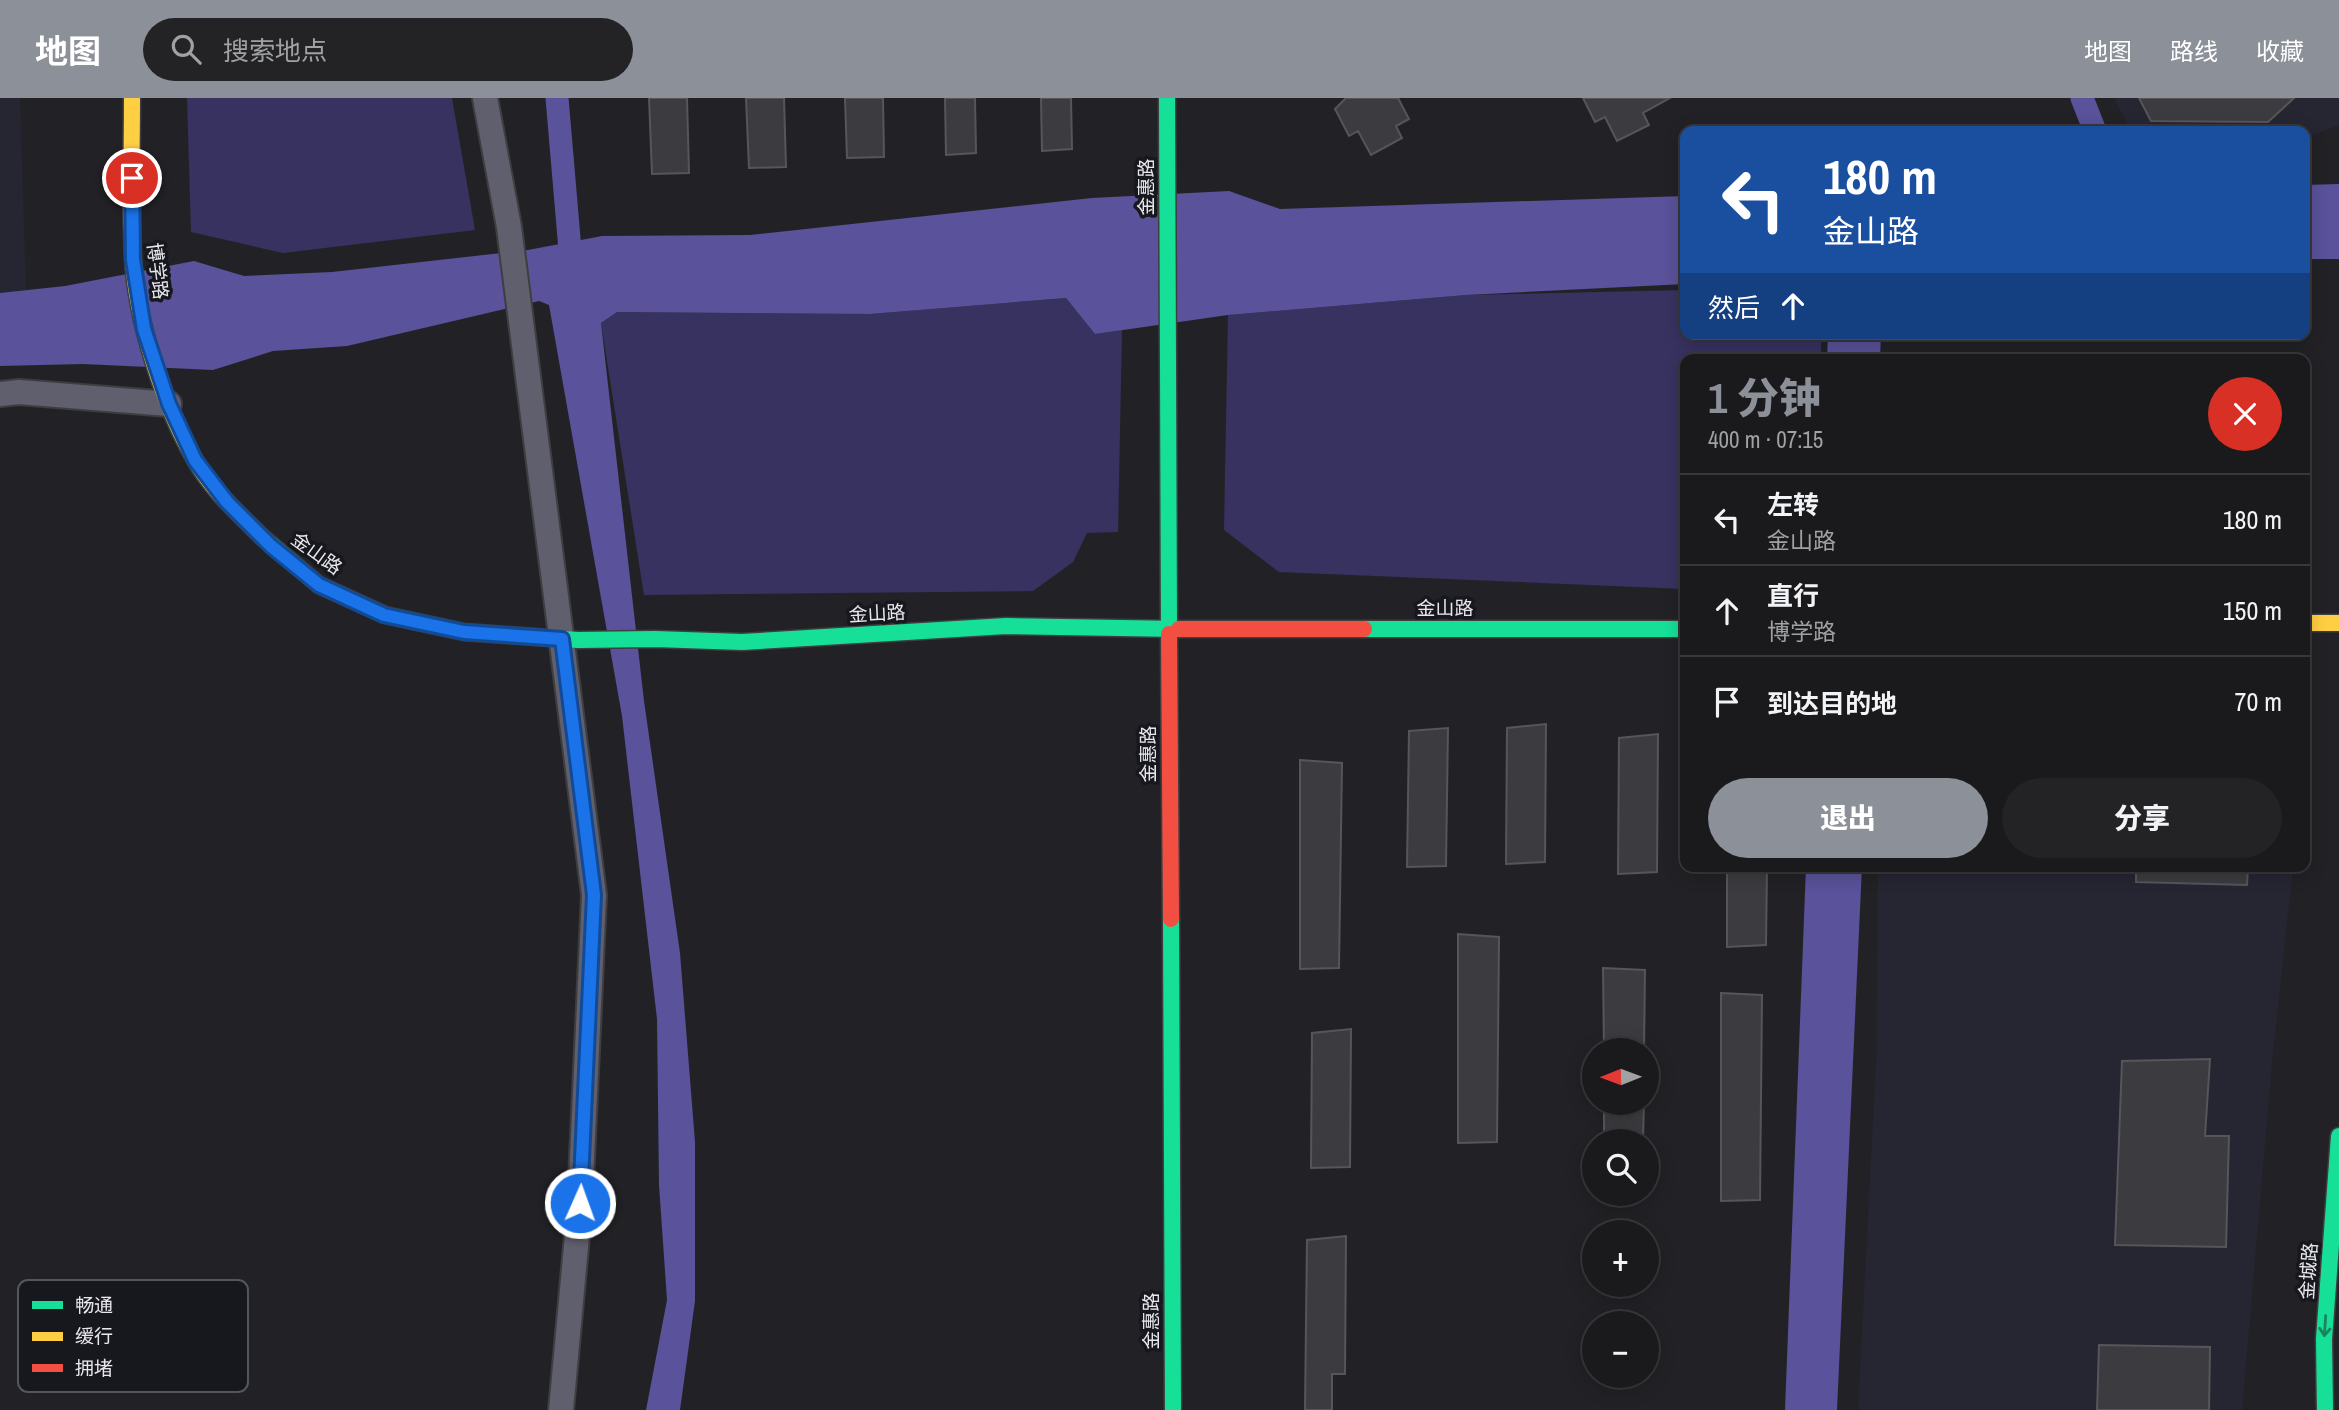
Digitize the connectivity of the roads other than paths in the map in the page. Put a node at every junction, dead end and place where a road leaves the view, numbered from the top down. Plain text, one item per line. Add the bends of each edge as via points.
1 (132, 98) edge
2 (485, 98) edge
3 (1167, 98) edge
4 (0, 394) edge
5 (166, 395) junction
6 (2310, 623) edge
7 (2339, 623) edge
8 (1168, 629) junction
9 (1680, 629) edge
10 (570, 639) junction
11 (2339, 1136) edge
12 (2339, 1354) edge
13 (2325, 1388) junction
14 (561, 1410) edge
15 (1173, 1410) edge
16 (2325, 1410) edge

1 - 5 street, 博学路 via 133,260 144,329
2 - 10 street via 509,228
3 - 8 street, 金惠路
4 - 5 street
5 - 10 street, 金山路 via 195,460 227,502 319,585 384,615 464,632
6 - 7 street
8 - 9 street, 金山路
8 - 10 street, 金山路 via 1006,626 742,642
8 - 15 street, 金惠路
10 - 14 street via 594,895 580,1203
11 -> 13 street, 金城路 via 2324,1339
12 - 13 street
13 - 16 street, 金城路

